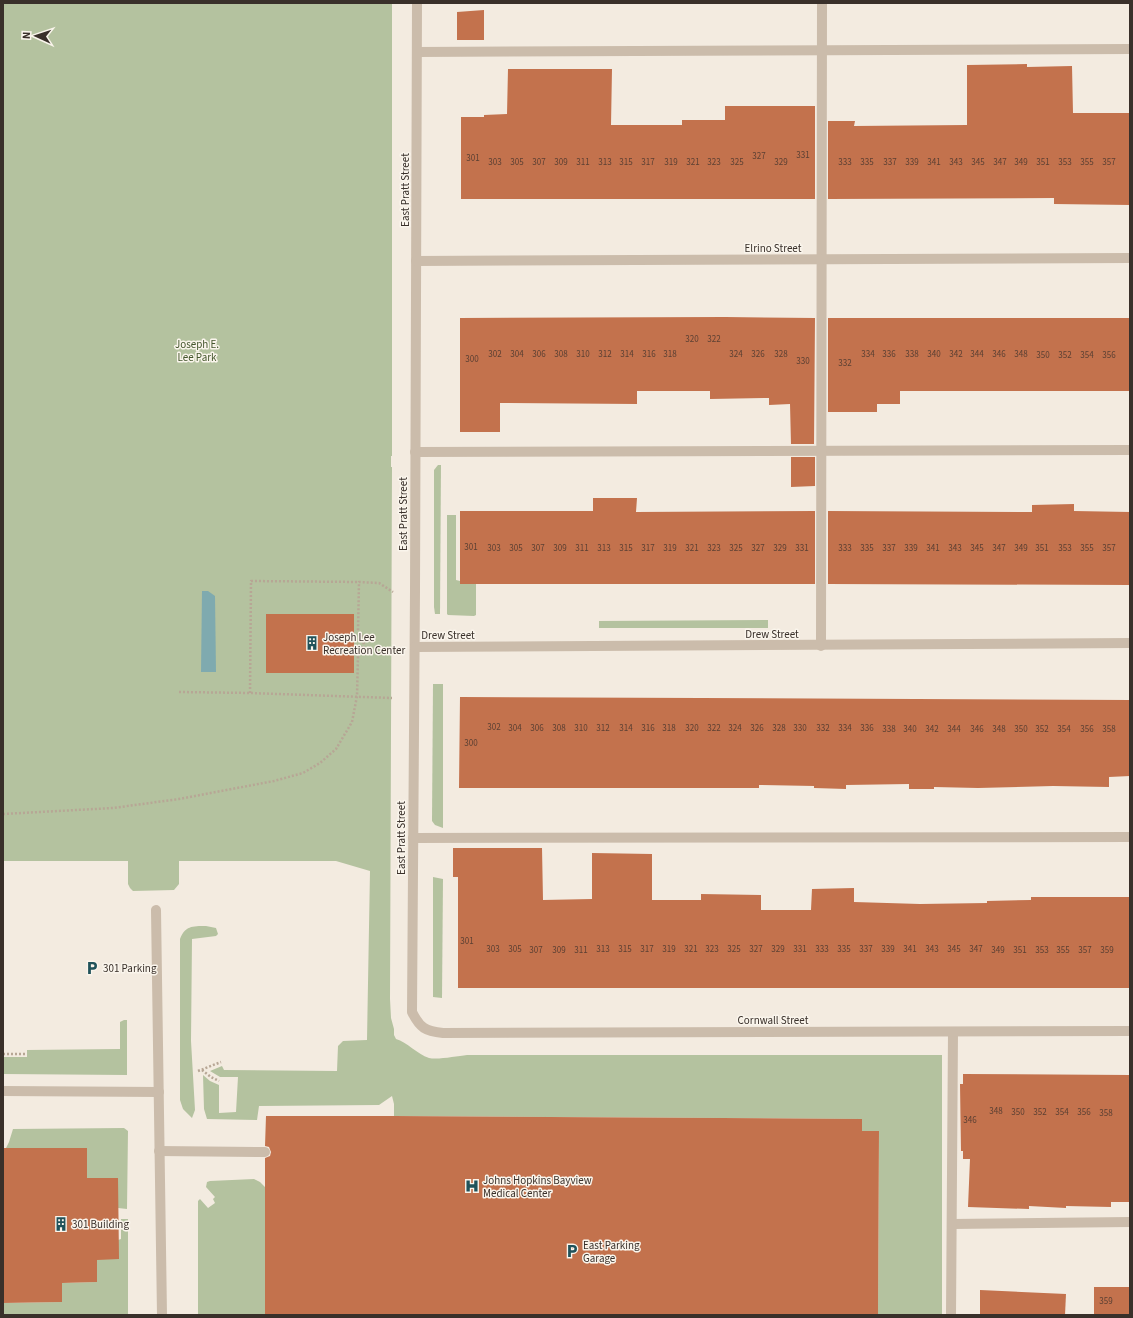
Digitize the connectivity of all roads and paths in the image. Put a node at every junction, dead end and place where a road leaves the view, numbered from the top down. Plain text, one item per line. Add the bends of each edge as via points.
1 (417, 3) edge
2 (822, 3) edge
3 (1130, 49) edge
4 (822, 50) junction
5 (417, 52) junction
6 (1130, 258) edge
7 (822, 260) junction
8 (416, 261) junction
9 (821, 450) junction
10 (1130, 450) edge
11 (416, 452) junction
12 (358, 582) junction
13 (415, 591) junction
14 (1130, 643) edge
15 (821, 646) junction
16 (415, 647) junction
17 (180, 692) dead end
18 (250, 693) junction
19 (357, 696) junction
20 (414, 698) junction
21 (3, 814) edge
22 (1130, 837) edge
23 (413, 838) junction
24 (156, 910) dead end
25 (418, 1023) joint
26 (1130, 1031) edge
27 (953, 1032) junction
28 (3, 1054) edge
29 (27, 1054) dead end
30 (221, 1062) dead end
31 (202, 1070) junction
32 (198, 1071) dead end
33 (219, 1081) dead end
34 (3, 1091) edge
35 (158, 1092) junction
36 (159, 1151) junction
37 (265, 1152) dead end
38 (1130, 1222) edge
39 (952, 1224) junction
40 (162, 1315) edge
41 (952, 1315) edge

1 - 5 street, East Pratt Street
2 - 4 street
3 - 4 street
4 - 5 street
4 - 7 street
5 - 8 street, East Pratt Street
6 - 7 street, Elrino Street
7 - 8 street, Elrino Street
7 - 9 street
8 - 11 street, East Pratt Street
9 - 10 street
9 - 11 street
9 - 15 street
11 - 13 street, East Pratt Street
12 - 13 path via 379,583 393,593
12 - 18 path via 251,581
12 - 19 path via 358,631 364,639 363,650 358,656
13 - 16 street, East Pratt Street
14 - 15 street, Drew Street
15 - 16 street, Drew Street
16 - 20 street, East Pratt Street
17 - 18 path
18 - 19 path
19 - 20 path
19 - 21 path via 352,722 336,749 303,773 274,782 135,806
20 - 23 street, East Pratt Street
22 - 23 street
23 - 25 street, East Pratt Street via 412,1012
24 - 35 street
25 - 27 street, Cornwall Street via 427,1029 443,1033
26 - 27 street, Cornwall Street
27 - 39 street
28 - 29 path
30 - 31 path
31 - 32 path
31 - 33 path
34 - 35 street
35 - 36 street
36 - 37 street
36 - 40 street
38 - 39 street
39 - 41 street

